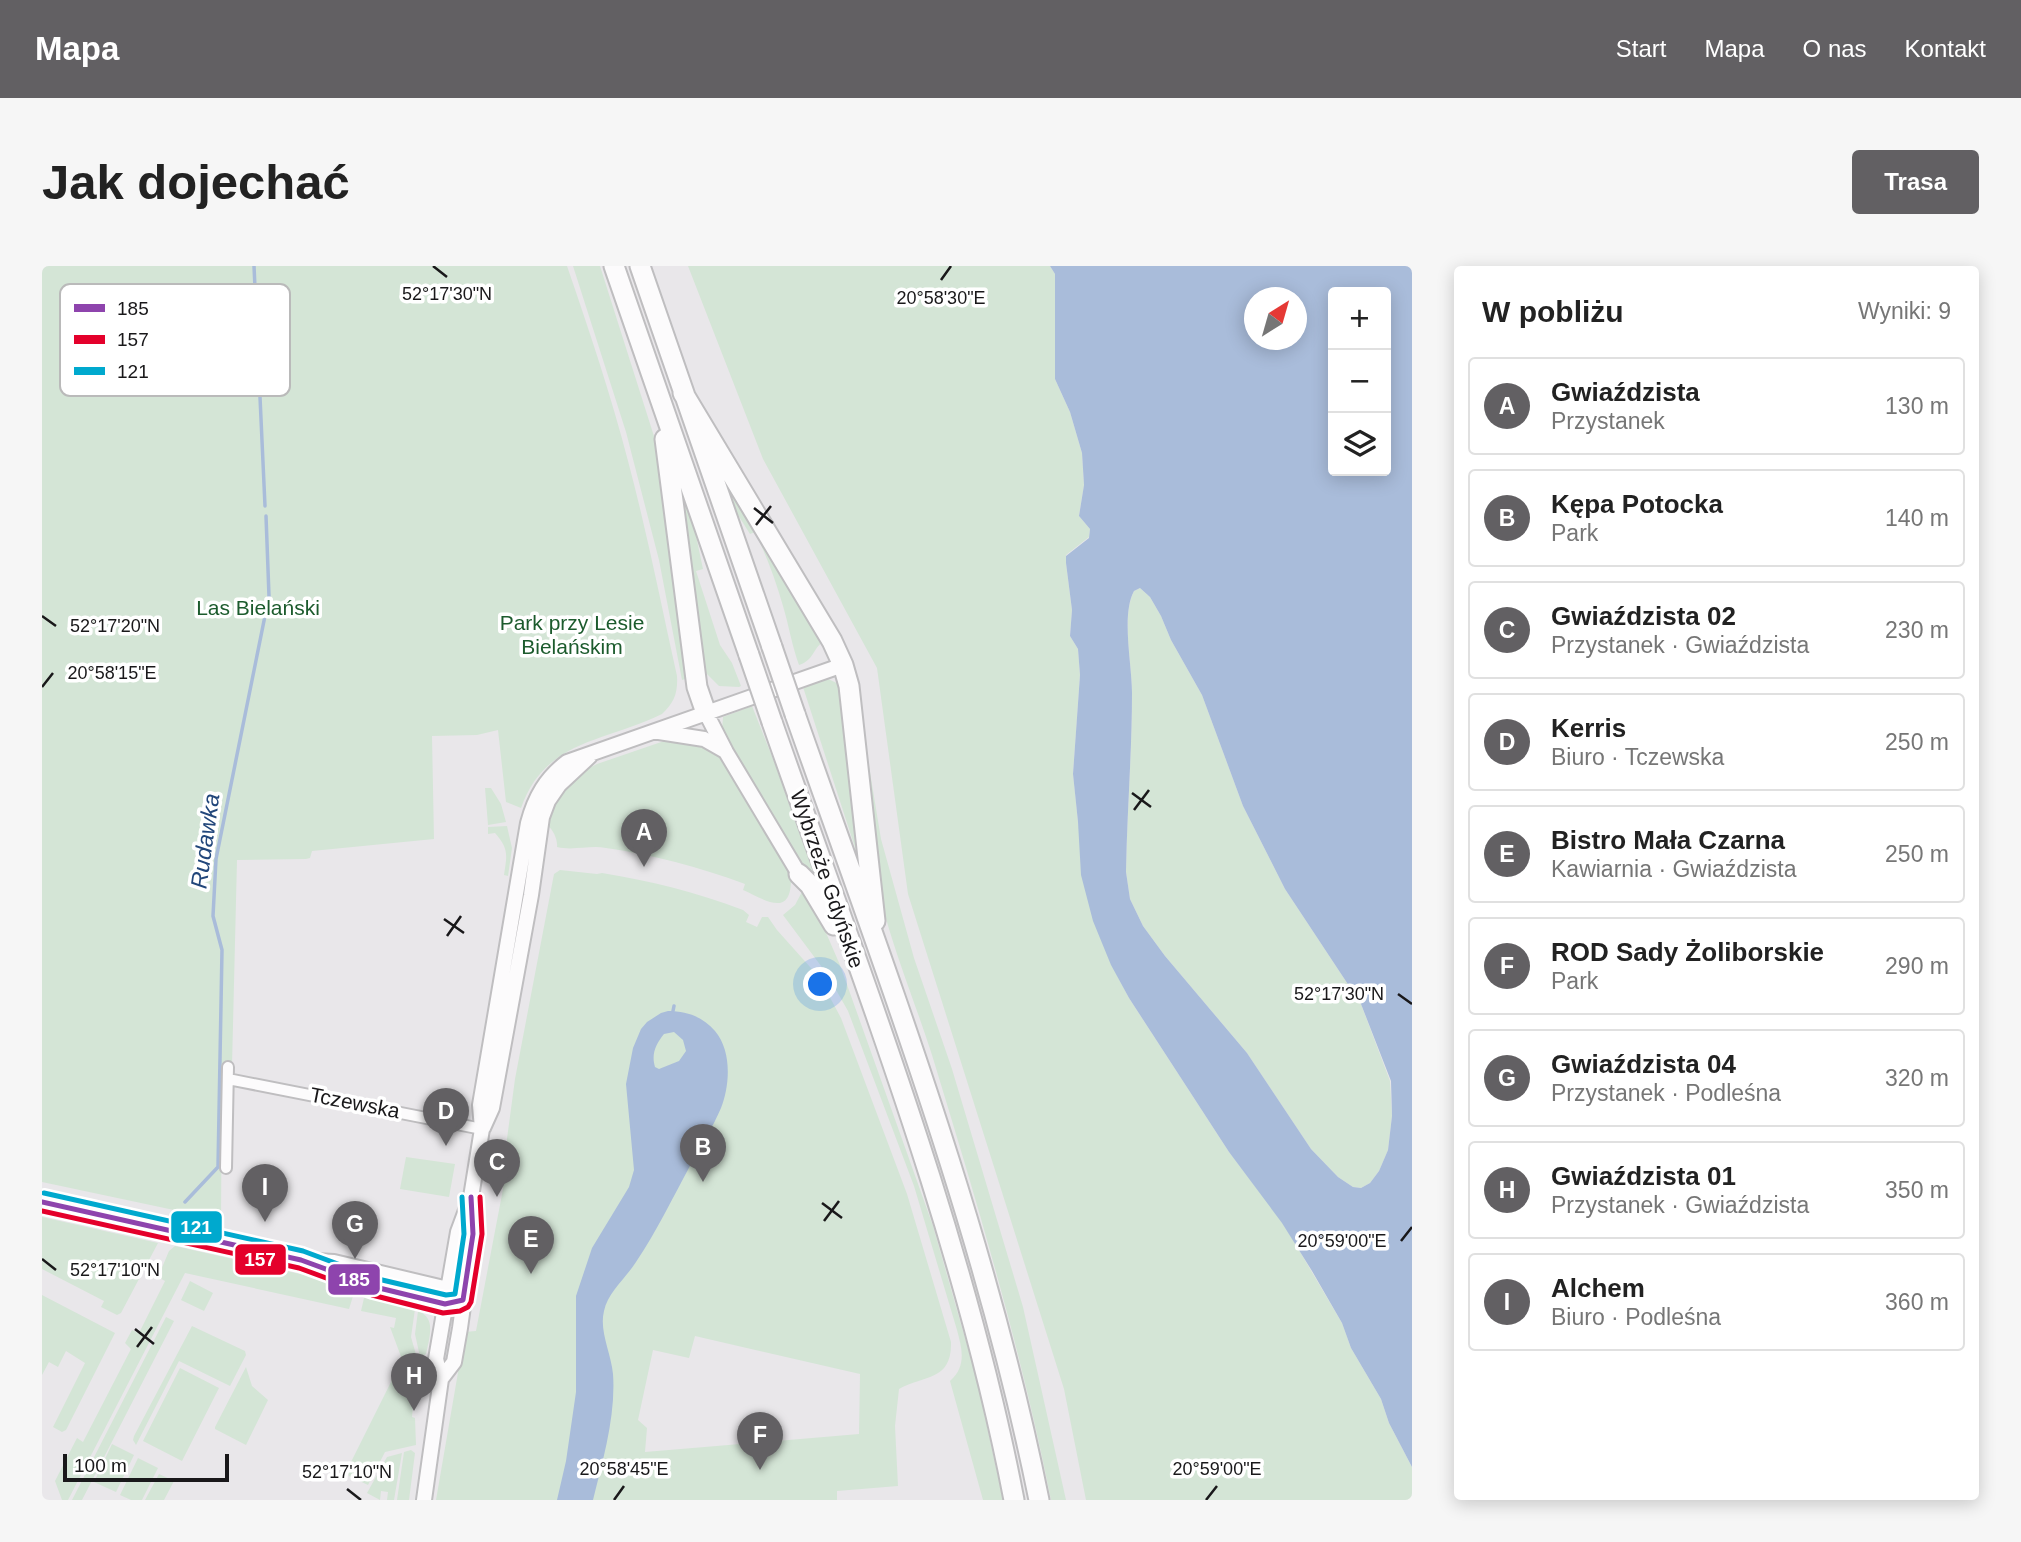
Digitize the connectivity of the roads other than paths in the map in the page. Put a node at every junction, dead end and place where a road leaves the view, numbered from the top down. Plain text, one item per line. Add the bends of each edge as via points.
1 (614, 266) edge
2 (640, 266) edge
3 (683, 393) junction
4 (660, 399) junction
5 (843, 665) junction
6 (706, 713) junction
7 (654, 731) junction
8 (594, 752) junction
9 (726, 752) junction
10 (535, 866) junction
11 (799, 874) joint
12 (520, 877) junction
13 (880, 957) junction
14 (856, 963) junction
15 (482, 1129) junction
16 (226, 1168) dead end
17 (471, 1197) junction
18 (42, 1202) edge
19 (301, 1260) junction
20 (448, 1289) junction
21 (463, 1300) junction
22 (445, 1304) junction
23 (441, 1379) junction
24 (424, 1500) edge
25 (1014, 1500) edge
26 (1039, 1500) edge

1 - 4 highway, Wybrzeże Gdyńskie
2 - 3 highway, Wybrzeże Gdyńskie
3 - 5 highway
3 - 13 highway, Wybrzeże Gdyńskie, bridge
4 - 6 highway via 697,687
4 - 14 highway, Wybrzeże Gdyńskie, bridge
5 - 6 street
5 - 13 highway
6 - 7 street
6 - 9 street
7 - 8 street
7 - 9 street via 704,738
8 - 10 street via 548,801
8 - 12 street via 567,761 542,787 528,822
9 - 11 street
10 - 12 street
10 - 15 street via 492,1108
11 - 14 highway
12 - 15 street via 480,1105
13 - 26 highway, Wybrzeże Gdyńskie via 983,1270
14 - 25 highway, Wybrzeże Gdyńskie via 954,1255
15 - 16 street, Tczewska via 228,1073
15 - 17 street
17 - 20 street via 458,1232
17 - 21 street via 472,1234
18 - 19 street
19 - 20 street via 334,1262
19 - 22 street via 375,1287
20 - 21 street
20 - 22 street
21 - 22 street
21 - 23 street via 454,1362
22 - 23 street via 436,1359
23 - 24 street

